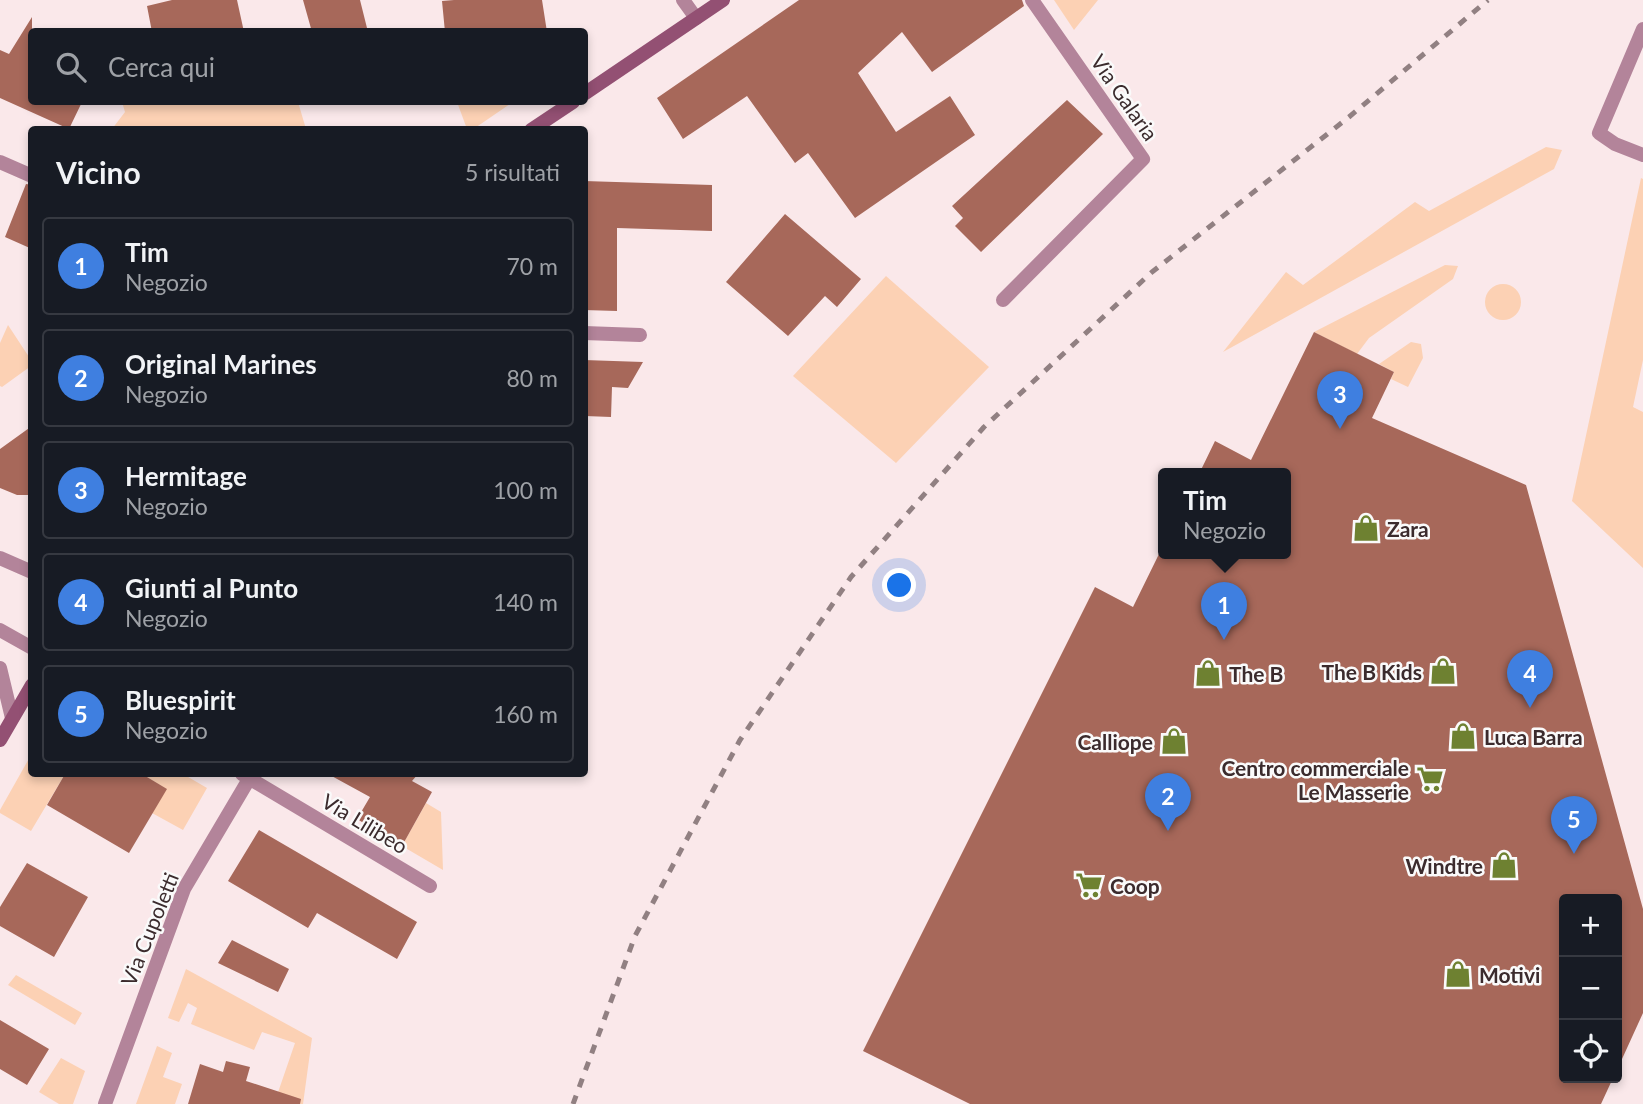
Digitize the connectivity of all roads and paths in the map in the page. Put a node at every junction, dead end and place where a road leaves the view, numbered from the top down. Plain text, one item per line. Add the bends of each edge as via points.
1 (683, 0) edge
2 (723, 0) edge
3 (1032, 0) edge
4 (696, 18) junction
5 (1643, 29) edge
6 (588, 91) edge
7 (568, 105) edge
8 (537, 126) edge
9 (1643, 155) edge
10 (0, 162) edge
11 (28, 174) edge
12 (1003, 300) dead end
13 (588, 333) edge
14 (640, 335) dead end
15 (0, 558) edge
16 (28, 562) edge
17 (28, 570) edge
18 (0, 629) edge
19 (28, 646) edge
20 (0, 668) edge
21 (28, 692) edge
22 (12, 718) junction
23 (0, 740) edge
24 (247, 777) edge
25 (251, 777) edge
26 (430, 886) dead end
27 (105, 1104) edge

1 - 4 street
2 - 4 street
3 - 12 street, Via Galaria via 1143,159
4 - 6 street
5 - 9 street via 1599,133
7 - 8 street
10 - 11 street
13 - 14 street
15 - 16 street
15 - 17 street
18 - 19 street
20 - 22 street
21 - 22 street
22 - 23 street
24 - 27 street, Via Cupoletti via 184,889
25 - 26 street, Via Lilibeo

